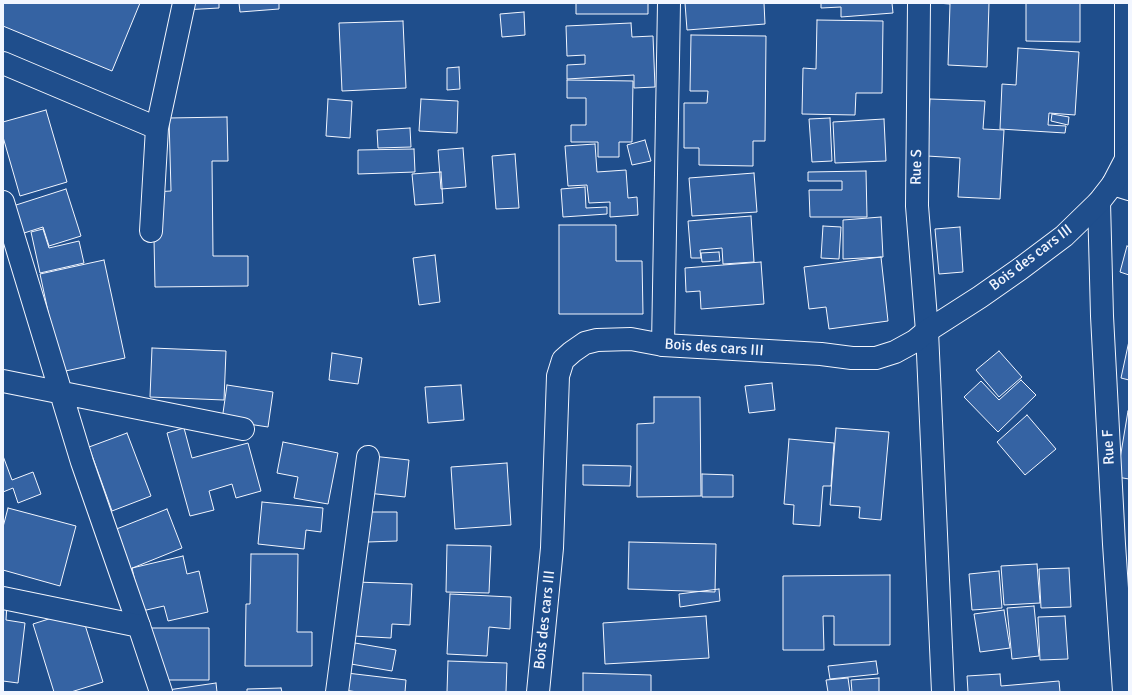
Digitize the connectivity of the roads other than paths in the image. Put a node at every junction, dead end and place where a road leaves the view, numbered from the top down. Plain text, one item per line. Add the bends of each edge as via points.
1 (184, 3) edge
2 (669, 3) edge
3 (919, 3) edge
4 (1126, 3) edge
5 (3, 63) edge
6 (157, 128) junction
7 (1127, 157) edge
8 (1121, 186) edge
9 (3, 202) edge
10 (1098, 202) junction
11 (151, 231) dead end
12 (927, 331) junction
13 (663, 345) junction
14 (3, 381) edge
15 (61, 394) junction
16 (243, 429) dead end
17 (368, 457) dead end
18 (1121, 547) edge
19 (3, 598) edge
20 (139, 626) junction
21 (161, 692) edge
22 (337, 692) edge
23 (538, 692) edge
24 (943, 692) edge
25 (1124, 692) edge

1 - 6 street
2 - 13 street
3 - 12 street, Rue S via 916,206
4 - 7 street
5 - 6 street
6 - 11 street
7 - 8 street, Bois des cars III
8 - 10 street, Bois des cars III
9 - 15 street
10 - 12 street, Bois des cars III via 1064,236 1020,269
10 - 18 street, Rue F via 1102,316
12 - 13 street, Bois des cars III via 895,352 876,358
12 - 24 street, Rue S
13 - 23 street, Bois des cars III via 631,339 597,340 585,343 572,352 560,366 556,404 552,548
14 - 15 street
15 - 16 street
15 - 20 street
17 - 22 street
18 - 25 street, Rue F
19 - 20 street
20 - 21 street

